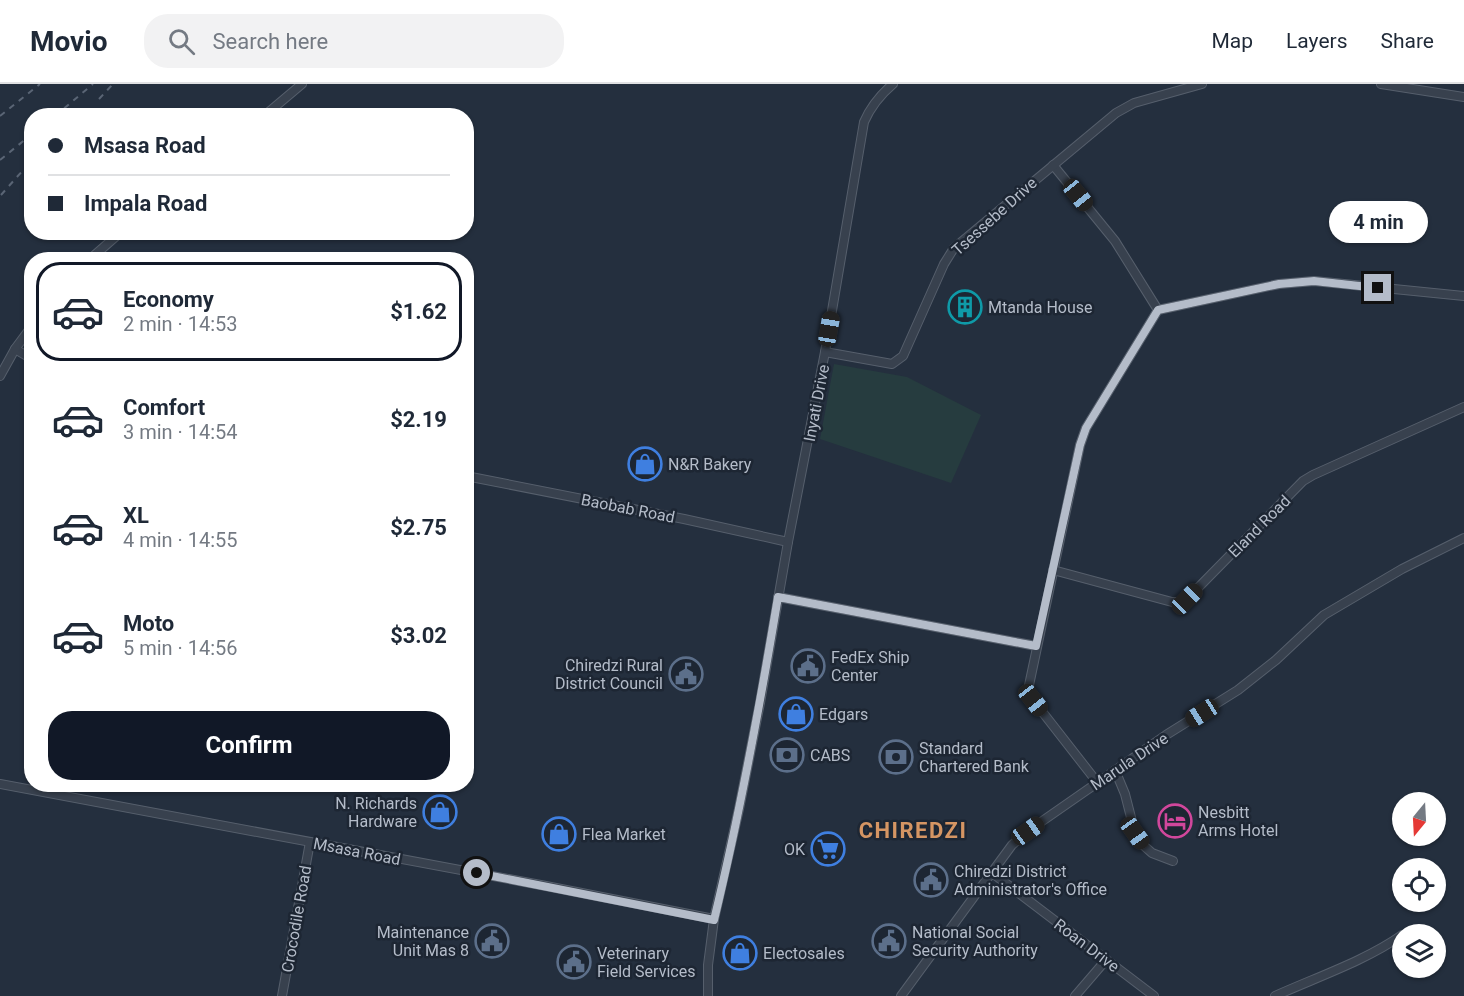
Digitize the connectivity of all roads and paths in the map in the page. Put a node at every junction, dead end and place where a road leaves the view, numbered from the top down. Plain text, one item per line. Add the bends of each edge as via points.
1 (302, 84) edge
2 (893, 84) edge
3 (1200, 84) edge
4 (1381, 84) edge
5 (1464, 97) edge
6 (274, 108) edge
7 (1053, 165) junction
8 (113, 240) edge
9 (98, 252) edge
10 (1464, 296) edge
11 (1158, 310) junction
12 (24, 337) edge
13 (15, 350) junction
14 (825, 352) junction
15 (24, 355) edge
16 (0, 376) edge
17 (1464, 407) edge
18 (474, 478) edge
19 (1464, 538) edge
20 (788, 542) junction
21 (1053, 570) junction
22 (778, 597) junction
23 (1036, 646) junction
24 (1115, 770) junction
25 (1097, 782) junction
26 (0, 784) edge
27 (24, 789) edge
28 (43, 792) edge
29 (309, 842) junction
30 (1173, 861) dead end
31 (991, 873) junction
32 (714, 920) junction
33 (1392, 943) edge
34 (1106, 960) junction
35 (282, 996) edge
36 (708, 996) edge
37 (901, 996) edge
38 (1075, 996) edge
39 (1154, 996) edge
40 (1275, 996) edge

1 - 6 street
2 - 14 street, Inyati Drive via 882,92 864,122
3 - 7 street, Tsessebe Drive via 1116,112
4 - 5 street
7 - 11 street via 1114,241
7 - 14 street, Tsessebe Drive via 954,248 903,356 892,364
8 - 9 street
10 - 11 street via 1314,281 1279,284
11 - 21 street via 1086,428
12 - 13 street
13 - 15 street
13 - 16 street
14 - 20 street, Inyati Drive
17 - 21 street, Eland Road via 1303,481 1181,602
18 - 20 street, Baobab Road
19 - 24 street, Marula Drive via 1323,615 1238,690
20 - 22 street, Inyati Drive
21 - 23 street
22 - 23 street
22 - 32 street, Inyati Drive via 737,820
23 - 25 street via 1028,690
24 - 25 street, Marula Drive
24 - 30 street via 1135,833 1152,853
25 - 31 street, Marula Drive via 1028,831
26 - 27 street, Msasa Road
28 - 29 street, Msasa Road
29 - 32 street, Msasa Road
29 - 35 street, Crocodile Road
31 - 34 street, Roan Drive
31 - 37 street, Marula Drive
32 - 36 street, Inyati Drive
33 - 40 street
34 - 38 street
34 - 39 street, Roan Drive

